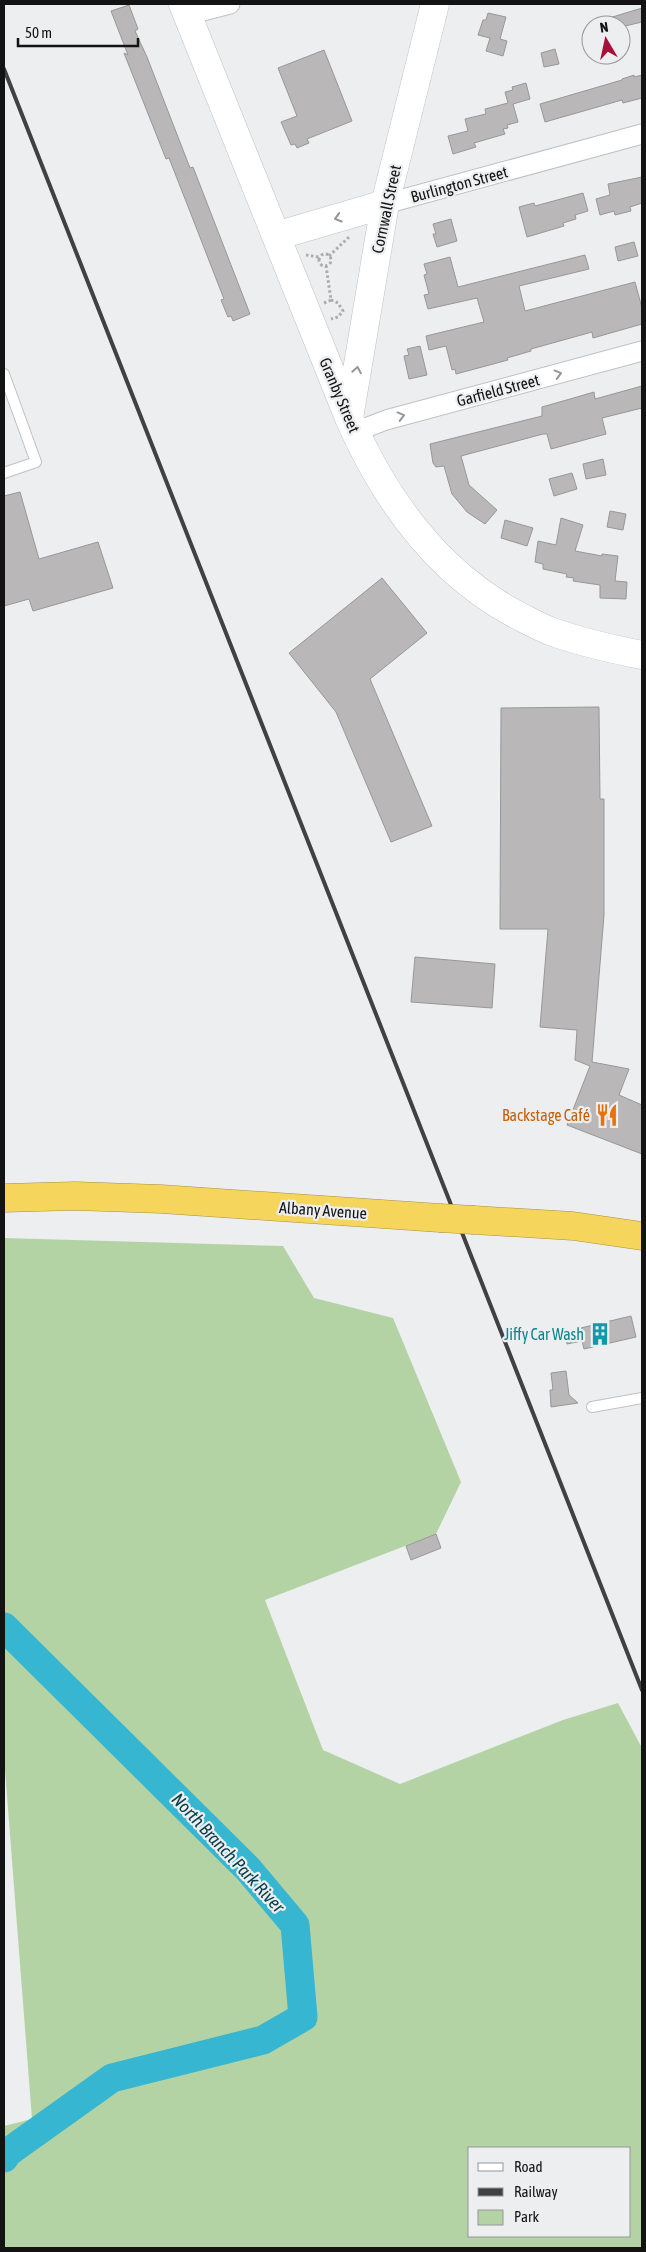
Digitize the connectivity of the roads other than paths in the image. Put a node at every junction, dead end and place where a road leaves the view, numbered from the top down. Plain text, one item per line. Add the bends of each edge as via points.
1 (230, 4) edge
2 (435, 4) edge
3 (185, 9) edge
4 (642, 134) edge
5 (385, 204) junction
6 (276, 236) junction
7 (642, 351) edge
8 (4, 374) edge
9 (352, 425) junction
10 (4, 473) edge
11 (642, 655) edge
12 (4, 1198) edge
13 (642, 1236) edge
14 (642, 1398) edge
15 (592, 1407) dead end

1 - 3 street
2 - 5 main road, Cornwall Street
3 - 6 main road, Granby Street
4 - 5 street, Burlington Street
5 -> 6 main road, Burlington Street
9 -> 5 main road, Cornwall Street
6 - 9 main road, Granby Street
9 -> 7 street, Garfield Street via 386,420
8 - 10 lane via 36,462
9 - 11 main road, Granby Street via 374,470 408,522 447,565 478,592 548,630
12 - 13 highway, Albany Avenue, bridge via 160,1199 572,1226
14 - 15 lane

